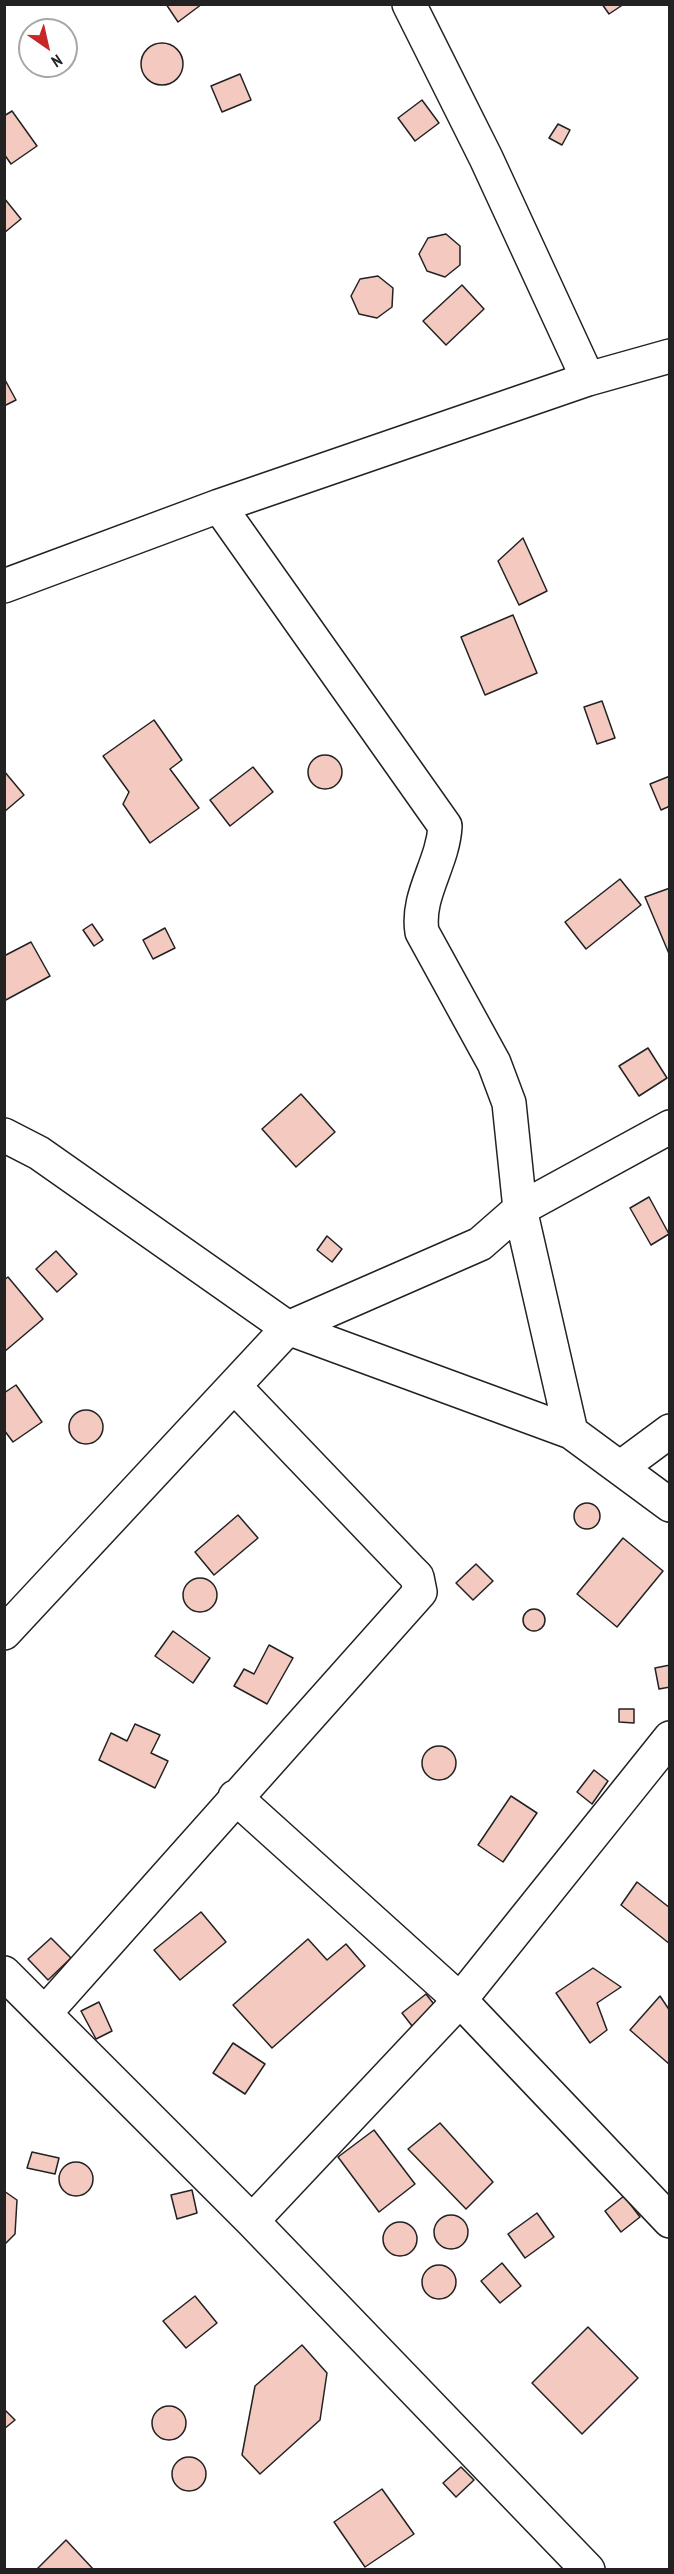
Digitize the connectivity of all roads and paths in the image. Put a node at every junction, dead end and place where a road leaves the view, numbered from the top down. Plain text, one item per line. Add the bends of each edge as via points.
1 (409, 4) edge
2 (669, 356) edge
3 (588, 379) junction
4 (219, 506) junction
5 (4, 586) edge
6 (669, 1127) edge
7 (4, 1135) edge
8 (520, 1209) junction
9 (288, 1328) junction
10 (234, 1386) junction
11 (669, 1431) edge
12 (571, 1432) junction
13 (620, 1468) junction
14 (669, 1505) edge
15 (4, 1632) edge
16 (669, 1738) edge
17 (235, 1797) junction
18 (4, 1973) edge
19 (460, 2000) junction
20 (45, 2013) junction
21 (252, 2221) junction
22 (669, 2222) edge
23 (588, 2570) edge

1 - 3 street via 486,158
2 - 3 street
3 - 4 street
4 - 5 street
4 - 8 street via 445,826 440,857 419,917 422,932 494,1063 508,1103
6 - 8 street
7 - 9 street via 39,1153
8 - 9 street via 480,1244
8 - 12 street
9 - 10 street
9 - 12 street
10 - 15 street
10 - 17 street via 417,1577 420,1592
11 - 13 street
12 - 13 street
13 - 14 street
16 - 19 street
17 - 19 street
17 - 20 street
18 - 20 street
19 - 21 street
19 - 22 street
20 - 21 street
21 - 23 street

